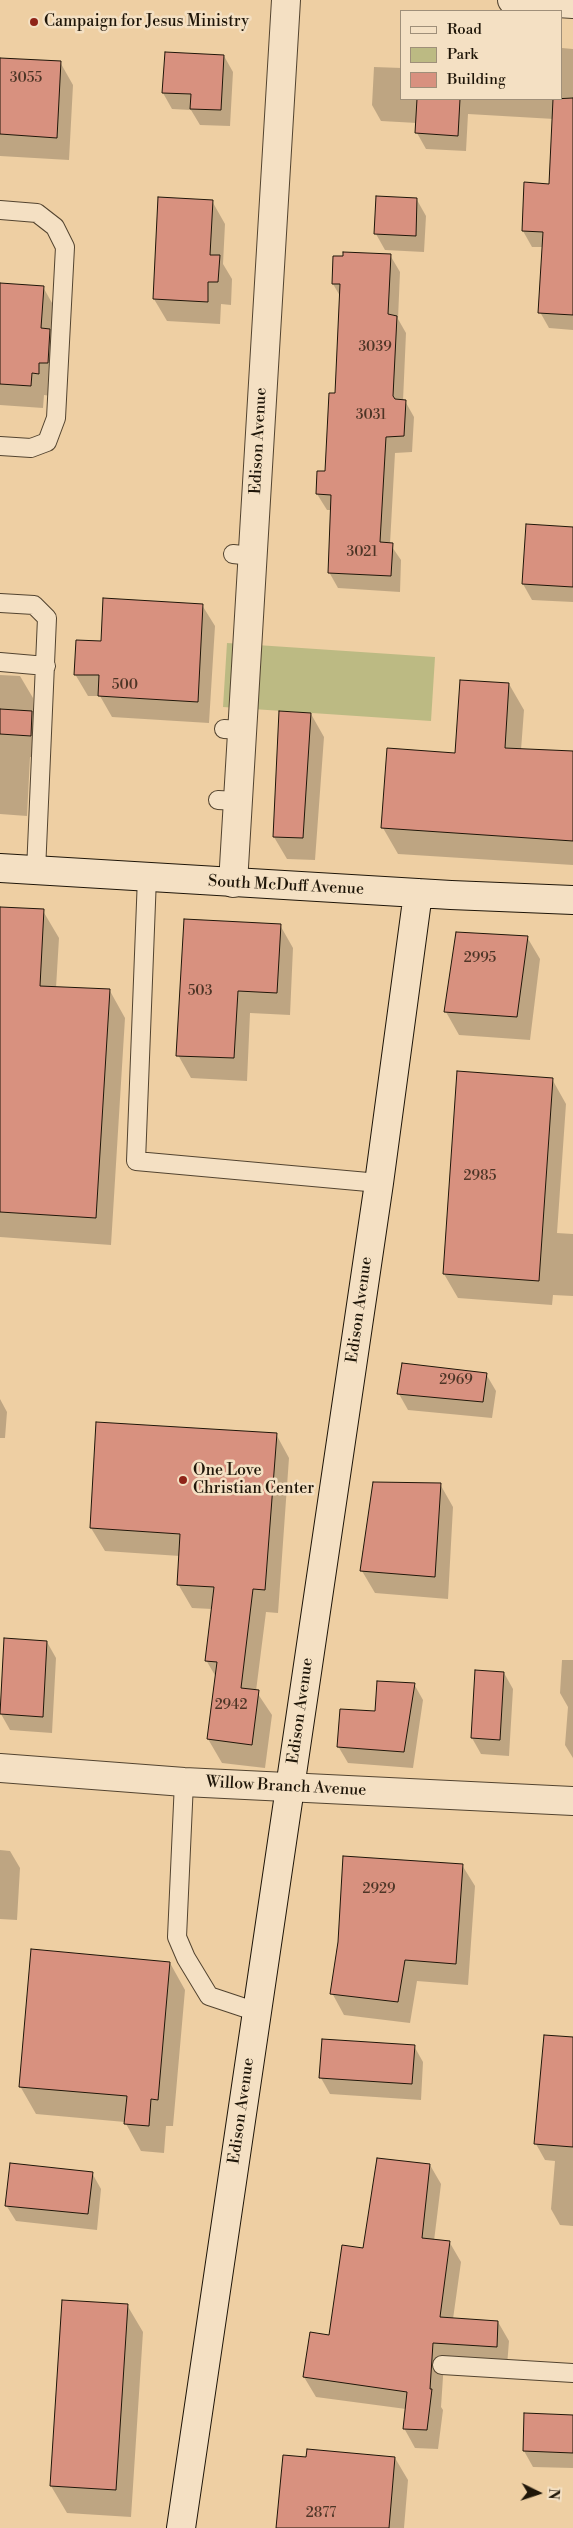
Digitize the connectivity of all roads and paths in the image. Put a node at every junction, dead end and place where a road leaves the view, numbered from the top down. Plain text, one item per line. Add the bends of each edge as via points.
1 (286, 0) edge
2 (512, 0) edge
3 (573, 4) edge
4 (0, 210) edge
5 (0, 446) edge
6 (0, 603) edge
7 (0, 662) edge
8 (46, 666) junction
9 (0, 868) edge
10 (36, 871) junction
11 (147, 878) junction
12 (233, 883) junction
13 (418, 893) junction
14 (573, 900) edge
15 (378, 1183) junction
16 (0, 1768) edge
17 (184, 1782) junction
18 (290, 1786) junction
19 (573, 1801) edge
20 (256, 2012) junction
21 (442, 2365) dead end
22 (573, 2373) edge
23 (181, 2528) edge

1 - 12 main road, Edison Avenue via 243,555 228,800
2 - 3 main road
4 - 5 lane via 37,213 55,227 65,248 56,418 47,442 31,448
6 - 8 lane via 34,605 47,618
7 - 8 lane
8 - 10 lane
9 - 10 main road, South McDuff Avenue
10 - 11 main road, South McDuff Avenue
11 - 12 main road, South McDuff Avenue
11 - 15 lane via 136,1161
12 - 13 main road, South McDuff Avenue
13 - 14 main road, South McDuff Avenue
13 - 15 main road, Edison Avenue
15 - 18 main road, Edison Avenue
16 - 17 main road, Willow Branch Avenue
17 - 18 main road, Willow Branch Avenue
17 - 20 lane via 177,1937 209,1996
18 - 19 main road, Willow Branch Avenue
18 - 20 main road, Edison Avenue
20 - 23 main road, Edison Avenue
21 - 22 lane

